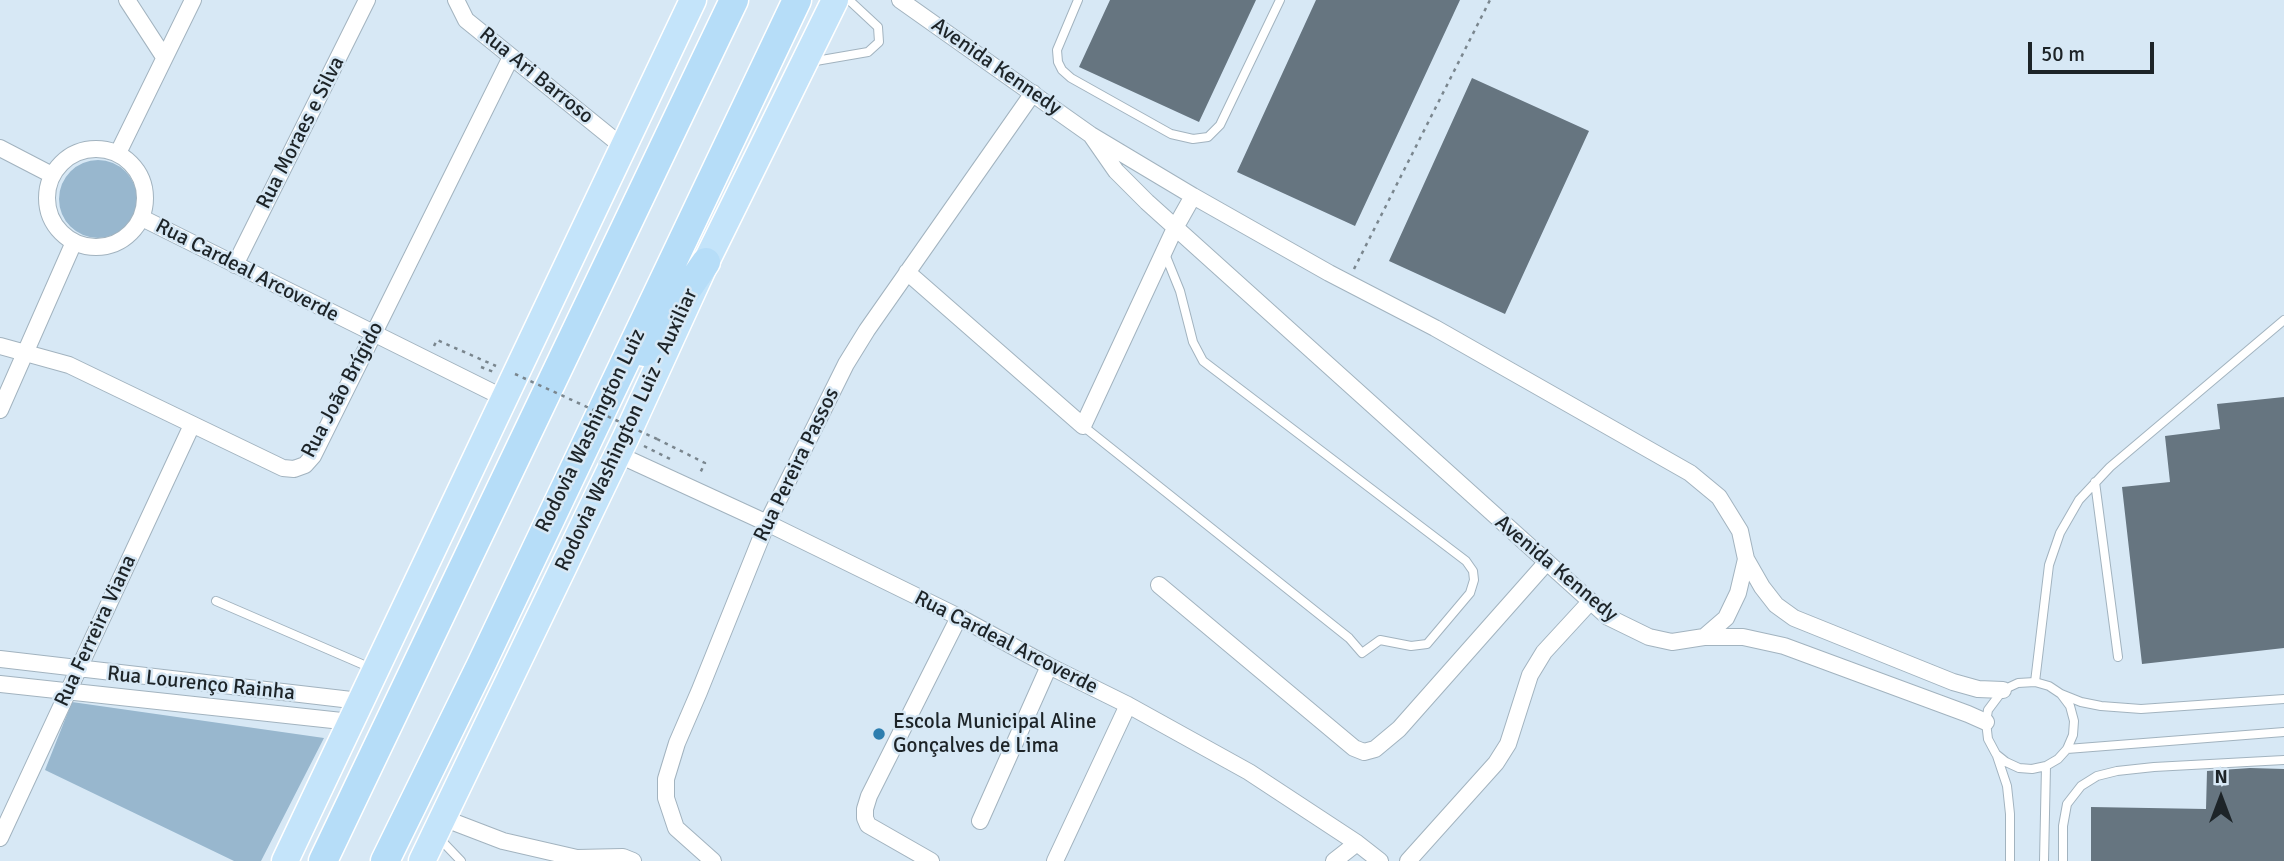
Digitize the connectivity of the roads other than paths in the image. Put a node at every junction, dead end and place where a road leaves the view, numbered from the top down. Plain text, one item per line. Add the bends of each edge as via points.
1 (127, 0) edge
2 (193, 0) edge
3 (367, 0) edge
4 (456, 0) edge
5 (692, 0) edge
6 (734, 0) edge
7 (797, 0) edge
8 (835, 0) edge
9 (849, 0) edge
10 (901, 0) edge
11 (1078, 0) edge
12 (1280, 0) edge
13 (164, 57) junction
14 (511, 57) junction
15 (803, 62) junction
16 (1033, 93) junction
17 (1091, 135) junction
18 (623, 147) junction
19 (0, 148) edge
20 (118, 153) junction
21 (52, 174) junction
22 (1193, 196) junction
23 (142, 218) junction
24 (1175, 228) junction
25 (74, 242) junction
26 (1164, 252) junction
27 (706, 262) junction
28 (235, 265) junction
29 (907, 272) junction
30 (2284, 320) edge
31 (373, 334) junction
32 (0, 346) edge
33 (25, 354) junction
34 (508, 381) junction
35 (0, 410) edge
36 (597, 421) junction
37 (192, 425) junction
38 (1083, 425) junction
39 (621, 445) junction
40 (2095, 482) junction
41 (766, 523) junction
42 (1746, 559) junction
43 (1546, 564) junction
44 (1159, 584) dead end
45 (216, 601) dead end
46 (1590, 603) junction
47 (959, 617) junction
48 (1704, 637) junction
49 (2118, 657) dead end
50 (0, 659) edge
51 (1049, 666) junction
52 (77, 670) junction
53 (376, 670) junction
54 (2035, 681) junction
55 (0, 684) edge
56 (2003, 690) junction
57 (68, 691) junction
58 (2061, 694) junction
59 (2284, 699) edge
60 (1128, 705) junction
61 (355, 711) junction
62 (1986, 722) junction
63 (2284, 732) edge
64 (2067, 749) junction
65 (1996, 754) junction
66 (2284, 760) edge
67 (2046, 766) junction
68 (980, 821) dead end
69 (439, 826) junction
70 (0, 838) edge
71 (1357, 843) junction
72 (703, 857) edge
73 (285, 861) edge
74 (323, 861) edge
75 (385, 861) edge
76 (422, 861) edge
77 (461, 861) edge
78 (633, 861) edge
79 (931, 861) edge
80 (1055, 861) edge
81 (1335, 861) edge
82 (1380, 861) edge
83 (1408, 861) edge
84 (2010, 861) edge
85 (2044, 861) edge
86 (2063, 861) edge

1 - 13 street
2 - 13 street
3 - 28 street, Rua Moraes e Silva
4 - 14 street, Rua Ari Barroso via 466,20
5 - 18 highway
6 - 74 highway
7 - 36 highway, Rodovia Washington Luiz
8 - 15 highway, Rodovia Washington Luiz - Auxiliar
9 - 15 lane via 878,27 879,42 868,52
10 - 16 street, Avenida Kennedy
11 - 12 lane via 1058,50 1062,70 1171,134 1194,139 1208,137 1220,125
13 - 20 street
14 - 18 street, Rua Ari Barroso
14 - 31 street, Rua João Brígido
15 - 27 highway, Rodovia Washington Luiz - Auxiliar
16 - 17 street, Avenida Kennedy
16 - 29 street, Rua Pereira Passos
17 - 22 street, Avenida Kennedy
17 - 24 street, Avenida Kennedy via 1116,171
18 - 34 highway
19 - 21 street
20 - 21 street via 103,149 74,153
20 - 23 street via 140,174 146,203
21 - 25 street via 47,205 61,233
22 - 24 street
22 - 42 street, Avenida Kennedy via 1690,473 1719,497 1740,531
23 - 25 street via 127,236 106,246
23 - 28 street, Rua Cardeal Arcoverde
24 - 26 street
24 - 43 street, Avenida Kennedy
25 - 33 street
26 - 38 street
26 - 38 lane via 1203,361 1466,561 1473,571 1470,593 1427,644 1380,640 1362,653
27 - 36 highway
27 - 39 highway, Rodovia Washington Luiz - Auxiliar
28 - 31 street, Rua Cardeal Arcoverde
29 - 38 street
29 - 41 street, Rua Pereira Passos via 846,364
30 - 40 lane
31 - 34 street, Rua Cardeal Arcoverde
31 - 37 street, Rua João Brígido via 305,465 284,468
32 - 33 street, Rua João Brígido
33 - 35 street
33 - 37 street, Rua João Brígido via 69,365
34 - 53 highway
36 - 75 highway, Rodovia Washington Luiz
37 - 52 street, Rua Ferreira Viana
39 - 41 street, Rua Cardeal Arcoverde
39 - 69 highway, Rodovia Washington Luiz - Auxiliar
40 - 49 lane
40 - 54 lane via 2078,500 2049,565
41 - 47 street, Rua Cardeal Arcoverde
41 - 72 street, Rua Pereira Passos via 666,779 666,798 676,828
42 - 48 street, Avenida Kennedy via 1726,618
42 - 56 street via 1776,605 1794,618 1954,682
43 - 44 street via 1399,729 1364,752
43 - 46 street, Avenida Kennedy
45 - 53 lane
46 - 48 street, Avenida Kennedy via 1649,637 1672,642
46 - 83 street via 1544,652 1530,675 1508,744 1496,763
47 - 51 street, Rua Cardeal Arcoverde
47 - 79 street via 865,809 868,825
48 - 62 street via 1743,637 1784,646
50 - 52 street, Rua Lourenço Rainha
51 - 60 street, Rua Cardeal Arcoverde
51 - 68 street
52 - 57 street, Rua Ferreira Viana
52 - 61 street, Rua Lourenço Rainha
53 - 61 highway
54 - 56 lane
54 - 58 lane
55 - 57 street, Rua Lourenço Rainha
56 - 62 lane via 1988,710
57 - 61 street, Rua Lourenço Rainha
57 - 70 street, Rua Ferreira Viana
58 - 59 lane via 2101,706 2141,709
58 - 64 lane via 2074,721
60 - 71 street, Rua Cardeal Arcoverde via 1249,772
60 - 80 street
61 - 73 highway
62 - 65 lane
63 - 64 lane
64 - 67 lane
65 - 67 lane via 2019,768
65 - 84 lane via 2007,786
66 - 86 lane via 2154,766 2097,776 2081,786 2067,804
67 - 85 lane
69 - 76 highway, Rodovia Washington Luiz - Auxiliar
69 - 77 lane
69 - 78 street via 577,858
71 - 81 street
71 - 82 street, Rua Cardeal Arcoverde

